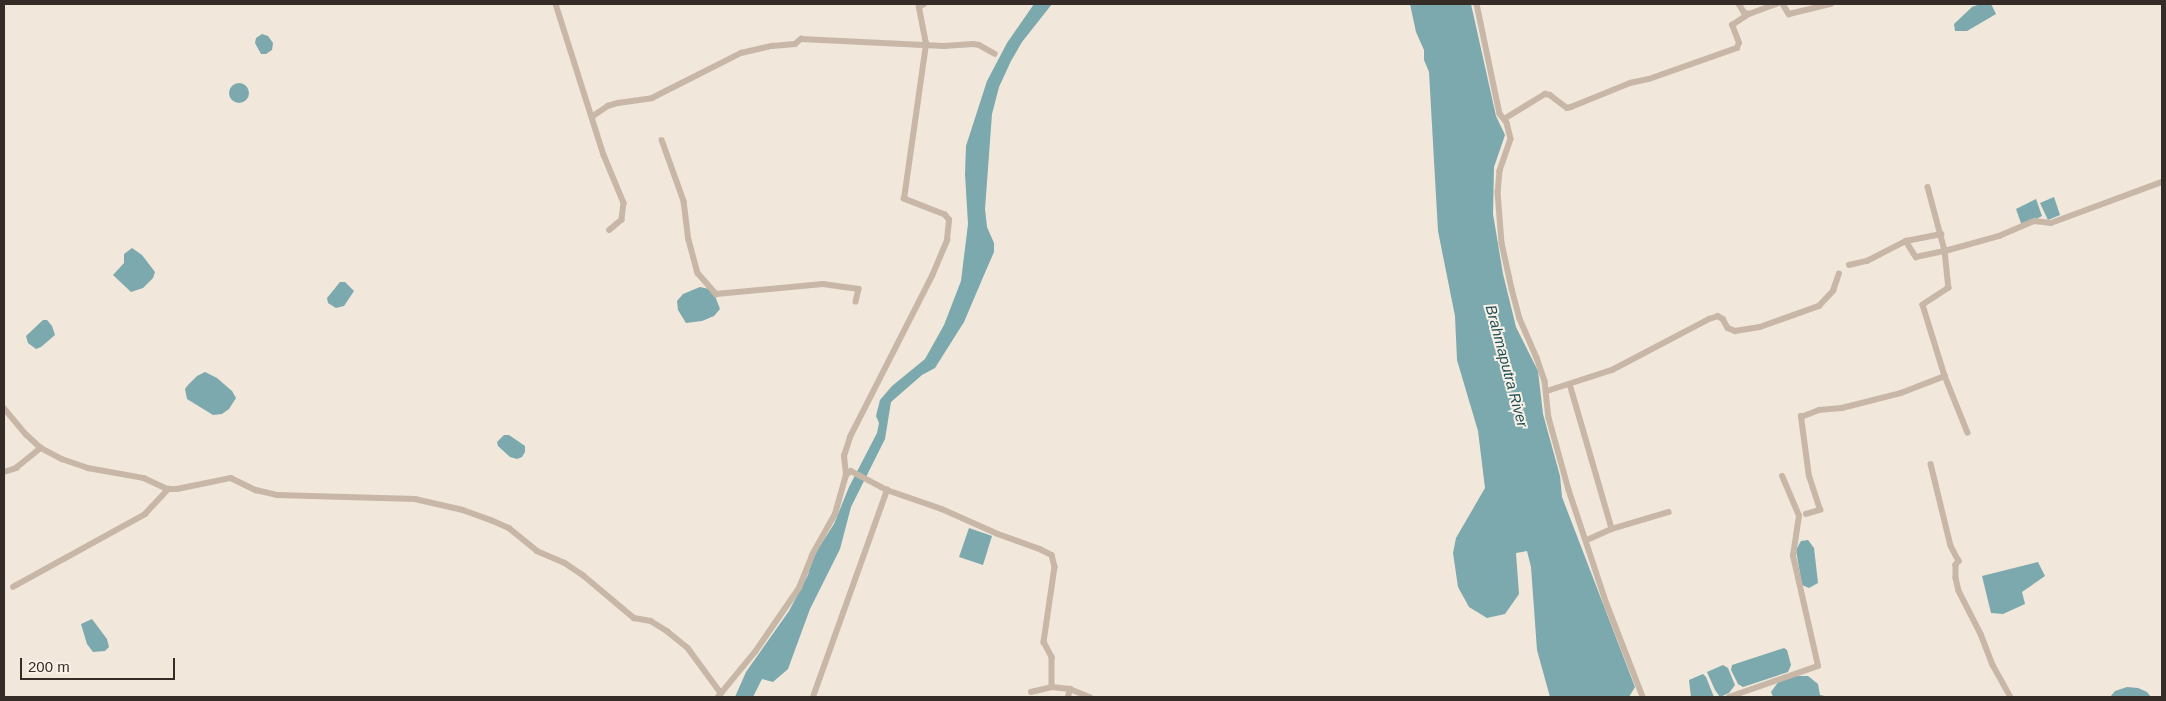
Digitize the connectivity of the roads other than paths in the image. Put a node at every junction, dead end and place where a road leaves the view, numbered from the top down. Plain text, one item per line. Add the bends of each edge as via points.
1 (556, 4) edge
2 (924, 4) edge
3 (1477, 4) edge
4 (1739, 4) edge
5 (1777, 4) edge
6 (1783, 4) edge
7 (1831, 4) edge
8 (1749, 14) junction
9 (926, 44) junction
10 (995, 54) dead end
11 (593, 116) junction
12 (1504, 119) junction
13 (662, 140) dead end
14 (2162, 182) edge
15 (1928, 187) dead end
16 (610, 230) dead end
17 (1941, 234) junction
18 (1906, 241) junction
19 (1945, 251) junction
20 (1850, 265) dead end
21 (1839, 274) dead end
22 (856, 302) dead end
23 (1945, 376) junction
24 (1570, 384) junction
25 (1547, 392) junction
26 (4, 408) edge
27 (1968, 433) dead end
28 (41, 448) junction
29 (1931, 464) dead end
30 (4, 472) edge
31 (848, 473) junction
32 (1782, 476) dead end
33 (168, 489) junction
34 (887, 490) junction
35 (1669, 512) dead end
36 (1806, 514) dead end
37 (1612, 529) junction
38 (1587, 540) junction
39 (14, 587) dead end
40 (1052, 687) junction
41 (1070, 689) junction
42 (1031, 692) dead end
43 (720, 695) edge
44 (814, 697) edge
45 (1068, 697) edge
46 (1090, 697) edge
47 (1643, 697) edge
48 (1729, 697) edge
49 (2011, 697) edge

1 - 11 street
2 - 9 street via 919,7
3 - 12 street via 1497,101
4 - 8 street
5 - 8 street
6 - 7 street via 1789,14
8 - 12 street via 1732,24 1740,46 1737,48 1649,79 1630,82 1567,108 1545,94
9 - 10 street via 979,45
9 - 11 street via 801,39 795,44 741,53 652,98 608,106
9 - 31 street via 904,199 945,215 949,220 948,240 850,437 844,456
11 - 16 street via 604,155 624,203 622,220
12 - 25 street via 1511,139 1500,171 1498,192 1502,243 1520,319
13 - 22 street via 684,201 689,240 698,273 716,294 823,284 859,288
14 - 19 street via 2051,223 2035,221 1999,236
15 - 17 street
17 - 18 street
17 - 19 street
18 - 19 street via 1916,256
18 - 20 street via 1867,261
19 - 23 street via 1949,288 1923,305
21 - 24 street via 1834,291 1819,306 1760,327 1735,331 1718,316 1612,370
23 - 27 street
23 - 36 street via 1901,393 1801,416 1809,477 1820,510
24 - 25 street
24 - 37 street
25 - 38 street via 1549,418
26 - 28 street
28 - 30 street via 16,468
28 - 33 street via 88,468 144,478
29 - 49 street via 1951,546 1959,561 1956,578 1959,591
31 - 34 street
31 - 43 street via 835,514 812,555 799,588 755,652
32 - 48 street via 1799,516 1794,556 1818,666
33 - 39 street via 145,514
33 - 43 street via 231,478 256,490 277,495 415,499 491,520 509,528 537,551 571,567 634,618 651,621 667,631 688,648
34 - 40 street via 1052,555 1055,567 1044,642 1052,657
34 - 44 street
35 - 37 street
37 - 38 street
38 - 47 street via 1607,604
40 - 41 street
40 - 42 street
41 - 45 street
41 - 46 street

